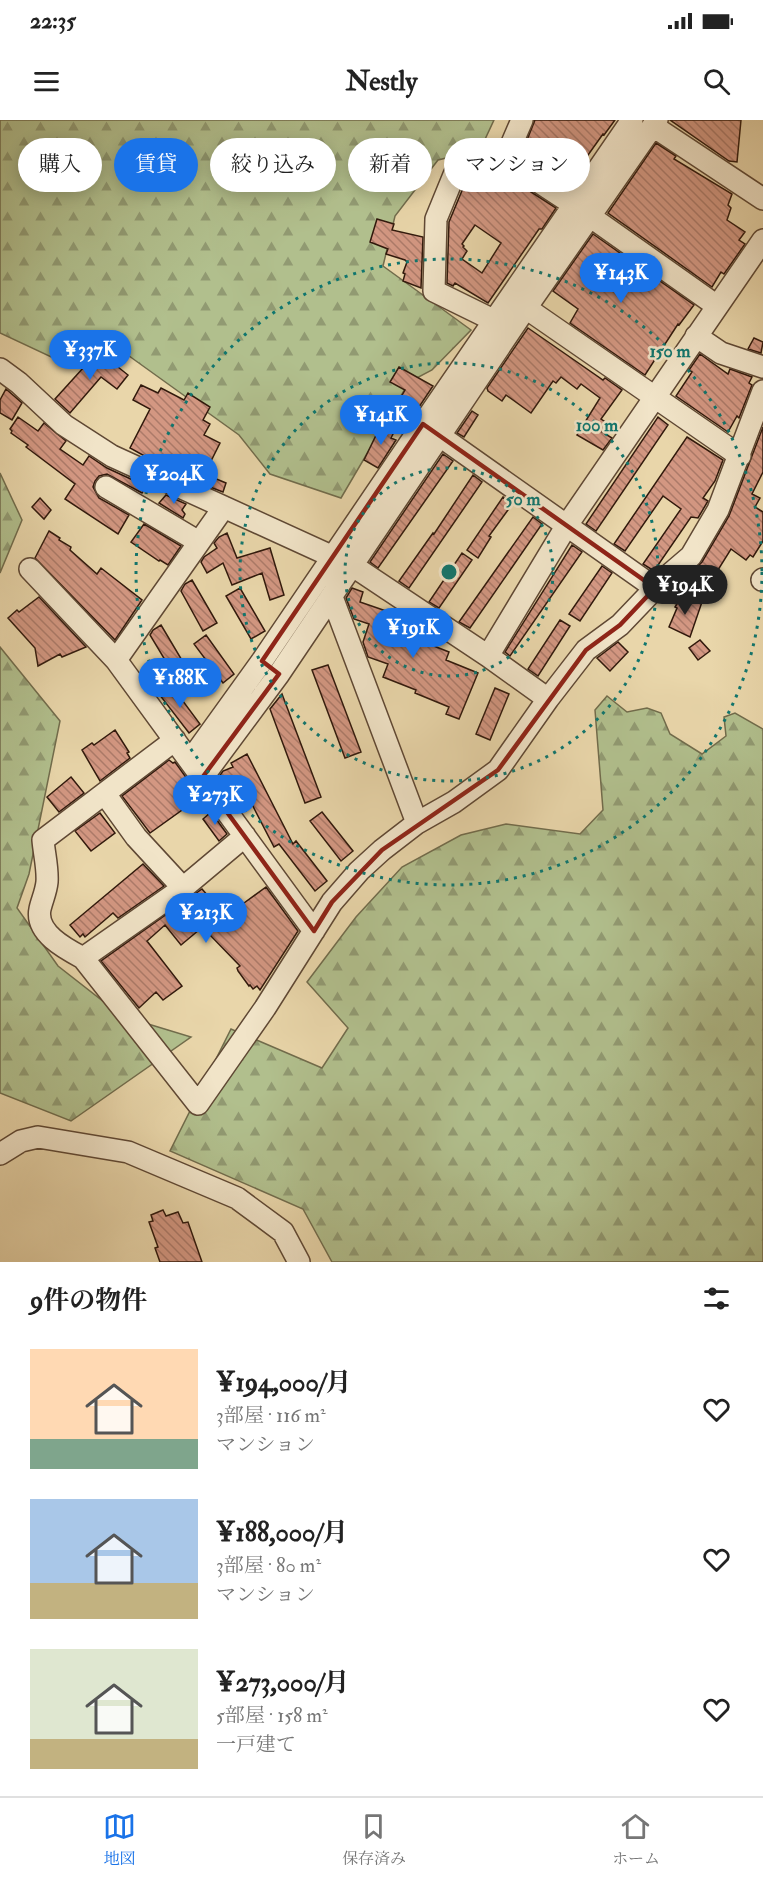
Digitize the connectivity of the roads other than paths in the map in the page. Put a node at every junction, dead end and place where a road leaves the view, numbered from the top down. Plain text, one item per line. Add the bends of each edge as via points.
1 (522, 120) edge
2 (632, 120) edge
3 (655, 123) edge
4 (514, 138) edge
5 (447, 192) edge
6 (554, 192) edge
7 (763, 199) edge
8 (582, 211) junction
9 (763, 240) edge
10 (717, 306) junction
11 (523, 313) junction
12 (496, 318) junction
13 (696, 336) junction
14 (763, 368) edge
15 (0, 369) edge
16 (763, 391) edge
17 (654, 398) junction
18 (423, 424) junction
19 (440, 437) junction
20 (740, 456) junction
21 (106, 487) dead end
22 (224, 507) junction
23 (567, 525) junction
24 (199, 542) junction
25 (333, 557) junction
26 (353, 566) junction
27 (30, 569) dead end
28 (659, 584) junction
29 (711, 590) dead end
30 (332, 597) junction
31 (488, 656) junction
32 (116, 660) junction
33 (262, 661) junction
34 (279, 674) junction
35 (548, 699) junction
36 (176, 740) junction
37 (196, 770) junction
38 (105, 794) junction
39 (417, 823) junction
40 (245, 836) junction
41 (183, 888) junction
42 (314, 931) junction
43 (83, 958) junction
44 (0, 1154) edge
45 (299, 1262) edge

1 - 4 street
2 - 8 street
3 - 7 street
3 - 8 street
5 - 12 street via 436,219 434,291
6 - 8 street
8 - 10 street
8 - 11 street
8 - 12 street
9 - 10 street
10 - 13 street
11 - 12 street
11 - 17 street
11 - 19 street
12 - 18 street
13 - 14 street via 722,353
13 - 17 street
15 - 22 street via 64,425 112,456
16 - 20 street
17 - 20 street
17 - 23 street
18 - 19 street
18 - 25 street
19 - 23 street
19 - 26 street
20 - 28 street via 718,510 691,556
21 - 24 street
22 - 24 street
22 - 25 street
23 - 28 street
23 - 31 street
24 - 32 street
25 - 26 street
25 - 33 street
26 - 30 street
26 - 31 street
27 - 32 street
28 - 29 street
28 - 35 street via 620,625 586,650
30 - 34 street
30 - 39 street
31 - 35 street
32 - 36 street
33 - 34 street
33 - 37 street
34 - 37 street
35 - 39 street via 498,770
36 - 37 street
36 - 38 street
37 - 40 street
38 - 41 street via 136,837
38 - 43 street via 43,840 47,879 40,920 46,932
39 - 42 street via 359,871
40 - 41 street
40 - 42 street
41 - 43 street
42 - 43 street via 198,1104
44 - 45 street via 21,1141 38,1137 128,1152 237,1198 284,1232

